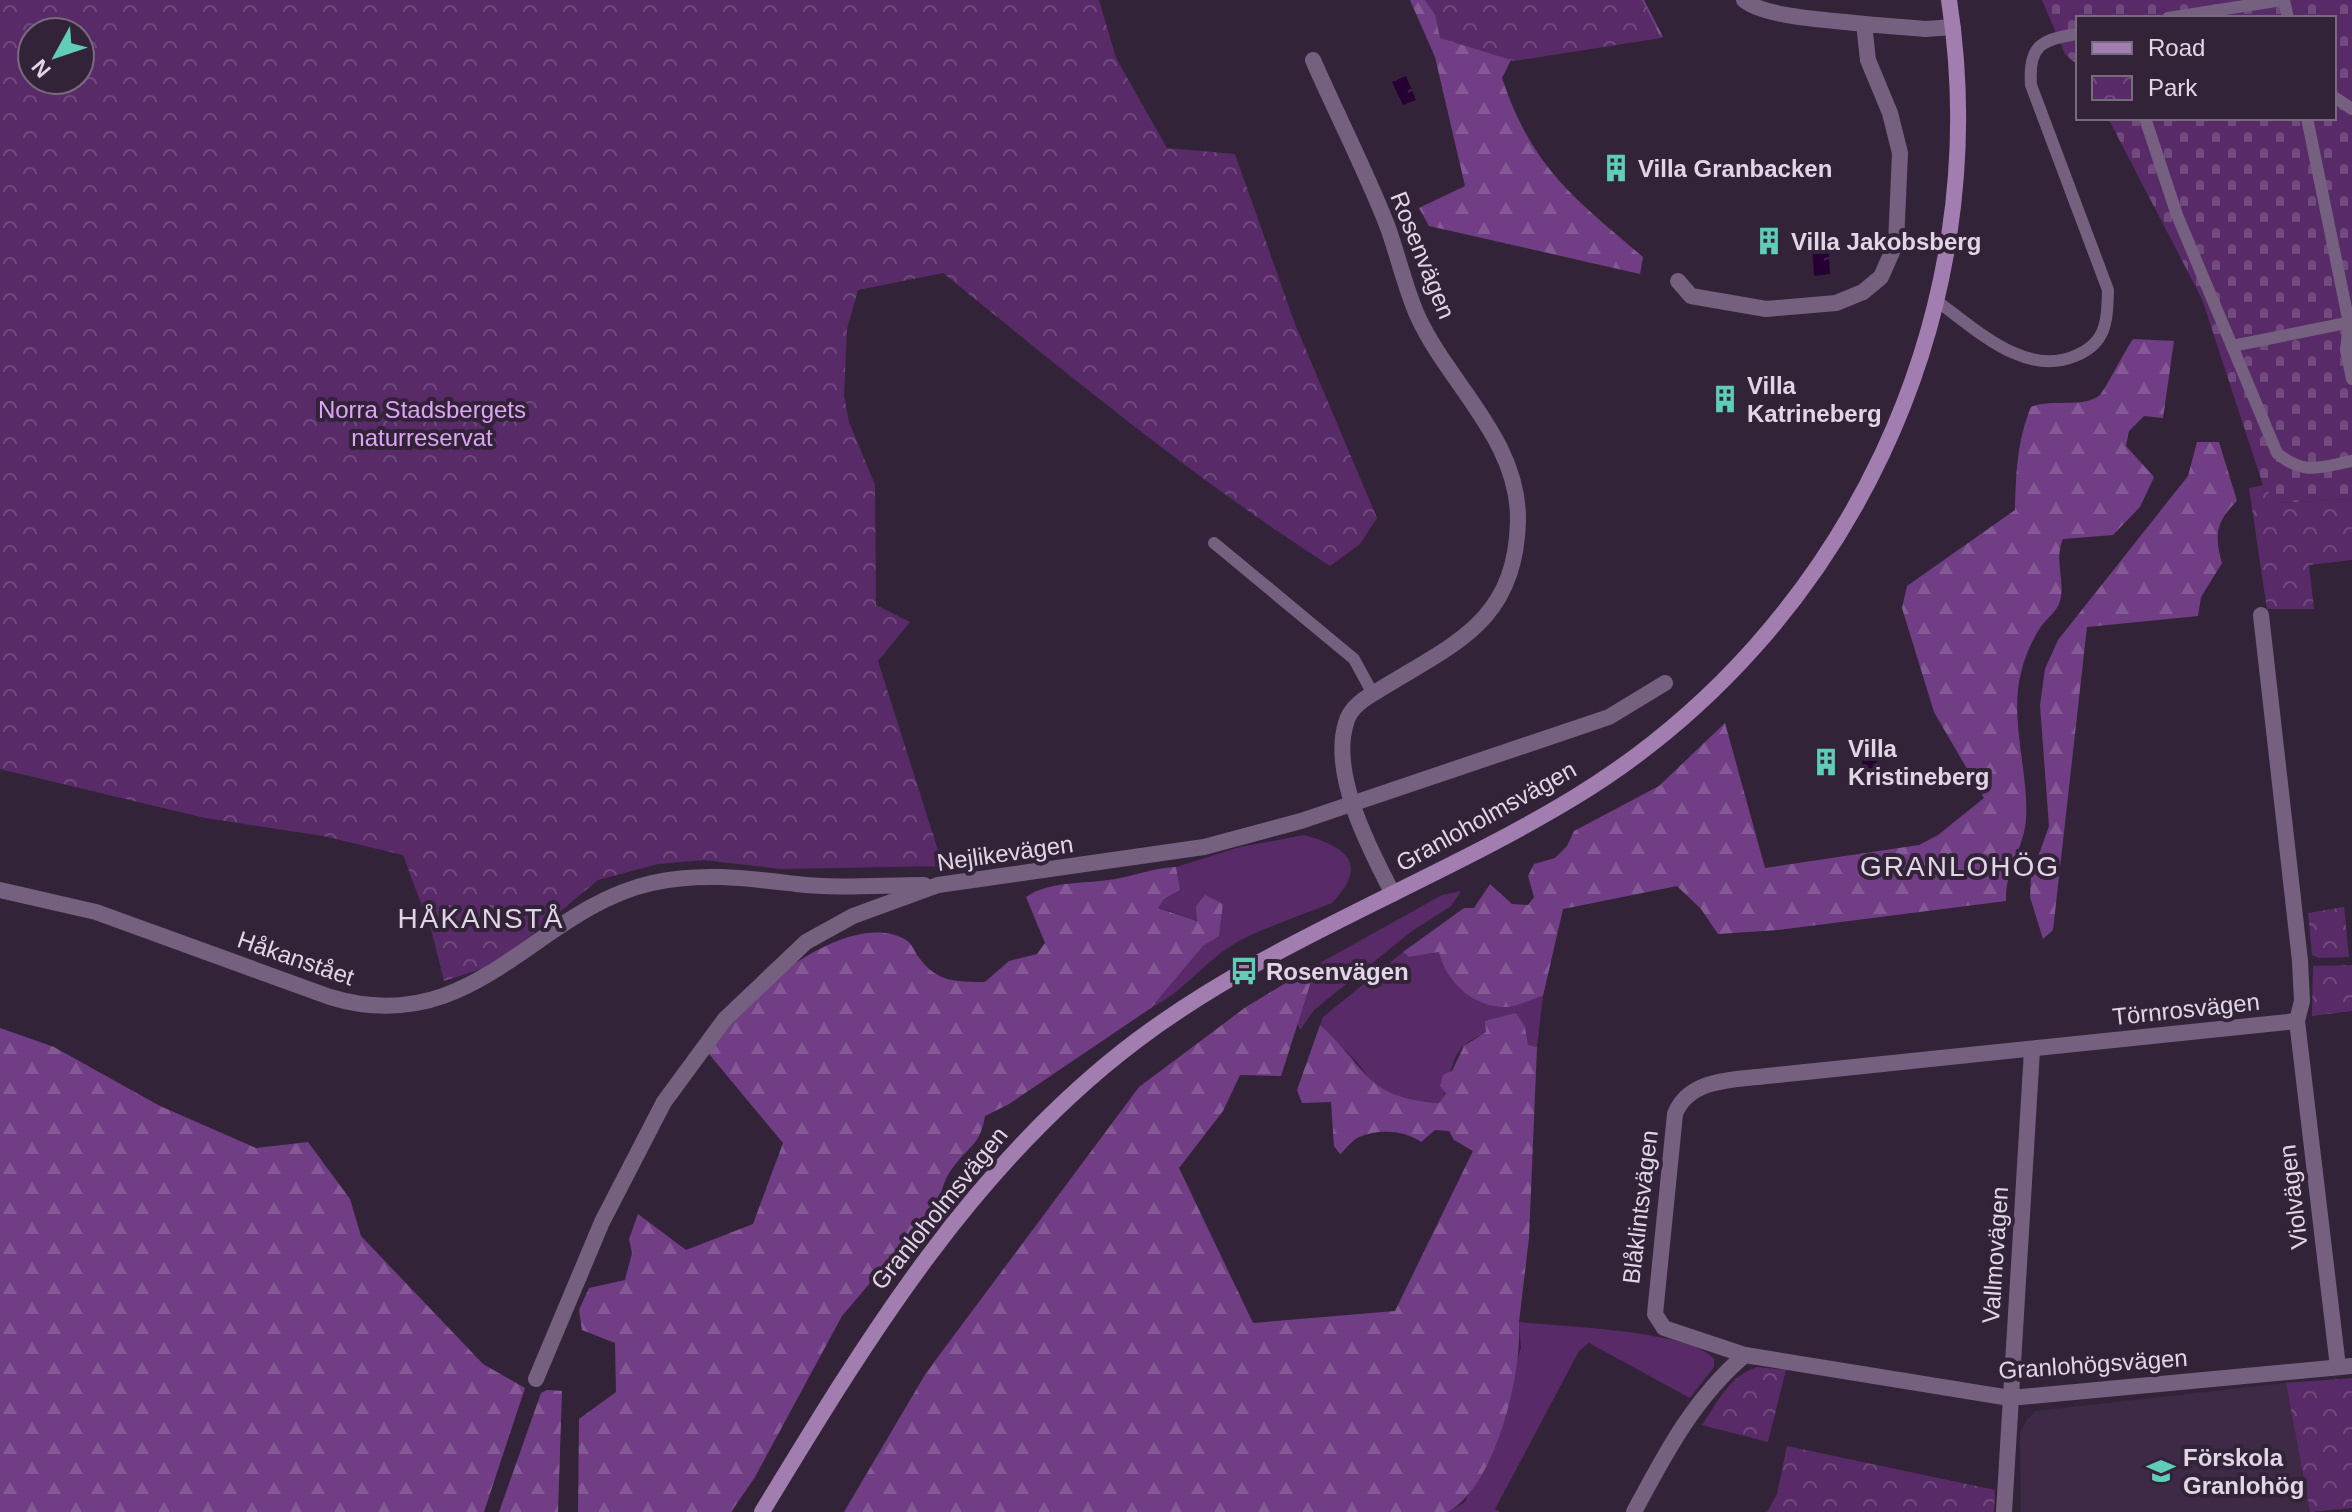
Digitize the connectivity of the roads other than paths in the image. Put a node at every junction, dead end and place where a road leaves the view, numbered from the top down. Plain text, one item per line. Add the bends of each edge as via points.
1 (1744, 0) edge
2 (1949, 0) edge
3 (2283, 0) edge
4 (2181, 16) edge
5 (1864, 24) junction
6 (1953, 27) junction
7 (2076, 34) edge
8 (1313, 60) dead end
9 (2146, 120) edge
10 (2307, 120) edge
11 (1678, 281) dead end
12 (1938, 302) junction
13 (2350, 323) edge
14 (2232, 346) junction
15 (2352, 379) edge
16 (2352, 461) edge
17 (1214, 543) dead end
18 (2261, 615) dead end
19 (1665, 683) dead end
20 (1373, 694) junction
21 (1354, 803) junction
22 (938, 885) junction
23 (0, 890) edge
24 (1393, 894) junction
25 (2297, 1021) junction
26 (2032, 1050) junction
27 (1680, 1101) joint
28 (1745, 1355) junction
29 (2345, 1367) edge
30 (536, 1379) dead end
31 (2010, 1398) junction
32 (762, 1512) edge
33 (1634, 1512) edge
34 (2004, 1512) edge

1 - 5 street via 1774,12
2 - 6 street, Granloholmsvägen
3 - 4 lane
5 - 6 street
5 - 11 street via 1868,60 1900,153 1896,243 1881,277 1836,303 1766,309 1691,296
6 - 12 street, Granloholmsvägen via 1958,141 1952,225
7 - 12 lane via 2050,38 2039,46 2029,63 2031,85 2108,290 2107,322 2092,349 2057,364 2027,360
8 - 20 street, Rosenvägen via 1387,225 1418,316 1493,434 1511,478 1518,517 1505,591 1486,619 1457,644
9 - 14 lane via 2177,215
10 - 13 lane
12 - 24 street, Granloholmsvägen via 1909,395 1854,512 1795,602 1740,665 1622,767
13 - 14 lane
13 - 15 lane via 2346,350
14 - 16 lane via 2277,453 2291,465 2309,469
17 - 20 lane via 1354,659
18 - 25 street, Törnrosvägen via 2300,961
19 - 21 street, Nejlikevägen via 1609,717
20 - 21 street, Rosenvägen via 1359,702 1346,721 1342,742 1345,778
21 - 22 street, Nejlikevägen via 1204,847
21 - 24 street, Rosenvägen
22 - 23 street, Håkanstået via 797,884 691,875 647,884 607,900 469,986 385,1006 356,1005 96,912
22 - 30 street, Nejlikevägen via 853,916 806,942 725,1019 639,1145
24 - 32 street, Granloholmsvägen via 1225,981 1137,1040 1061,1101 988,1178 887,1311
25 - 26 street, Törnrosvägen
25 - 29 street, Violvägen
26 - 27 street, Törnrosvägen via 1708,1084
26 - 31 street, Vallmovägen
27 - 28 street, Blåklintsvägen via 1655,1314 1664,1328
28 - 31 street, Granlohögsvägen
28 - 33 street via 1702,1398 1673,1439
29 - 31 street, Granlohögsvägen
31 - 34 street, Vallmovägen

